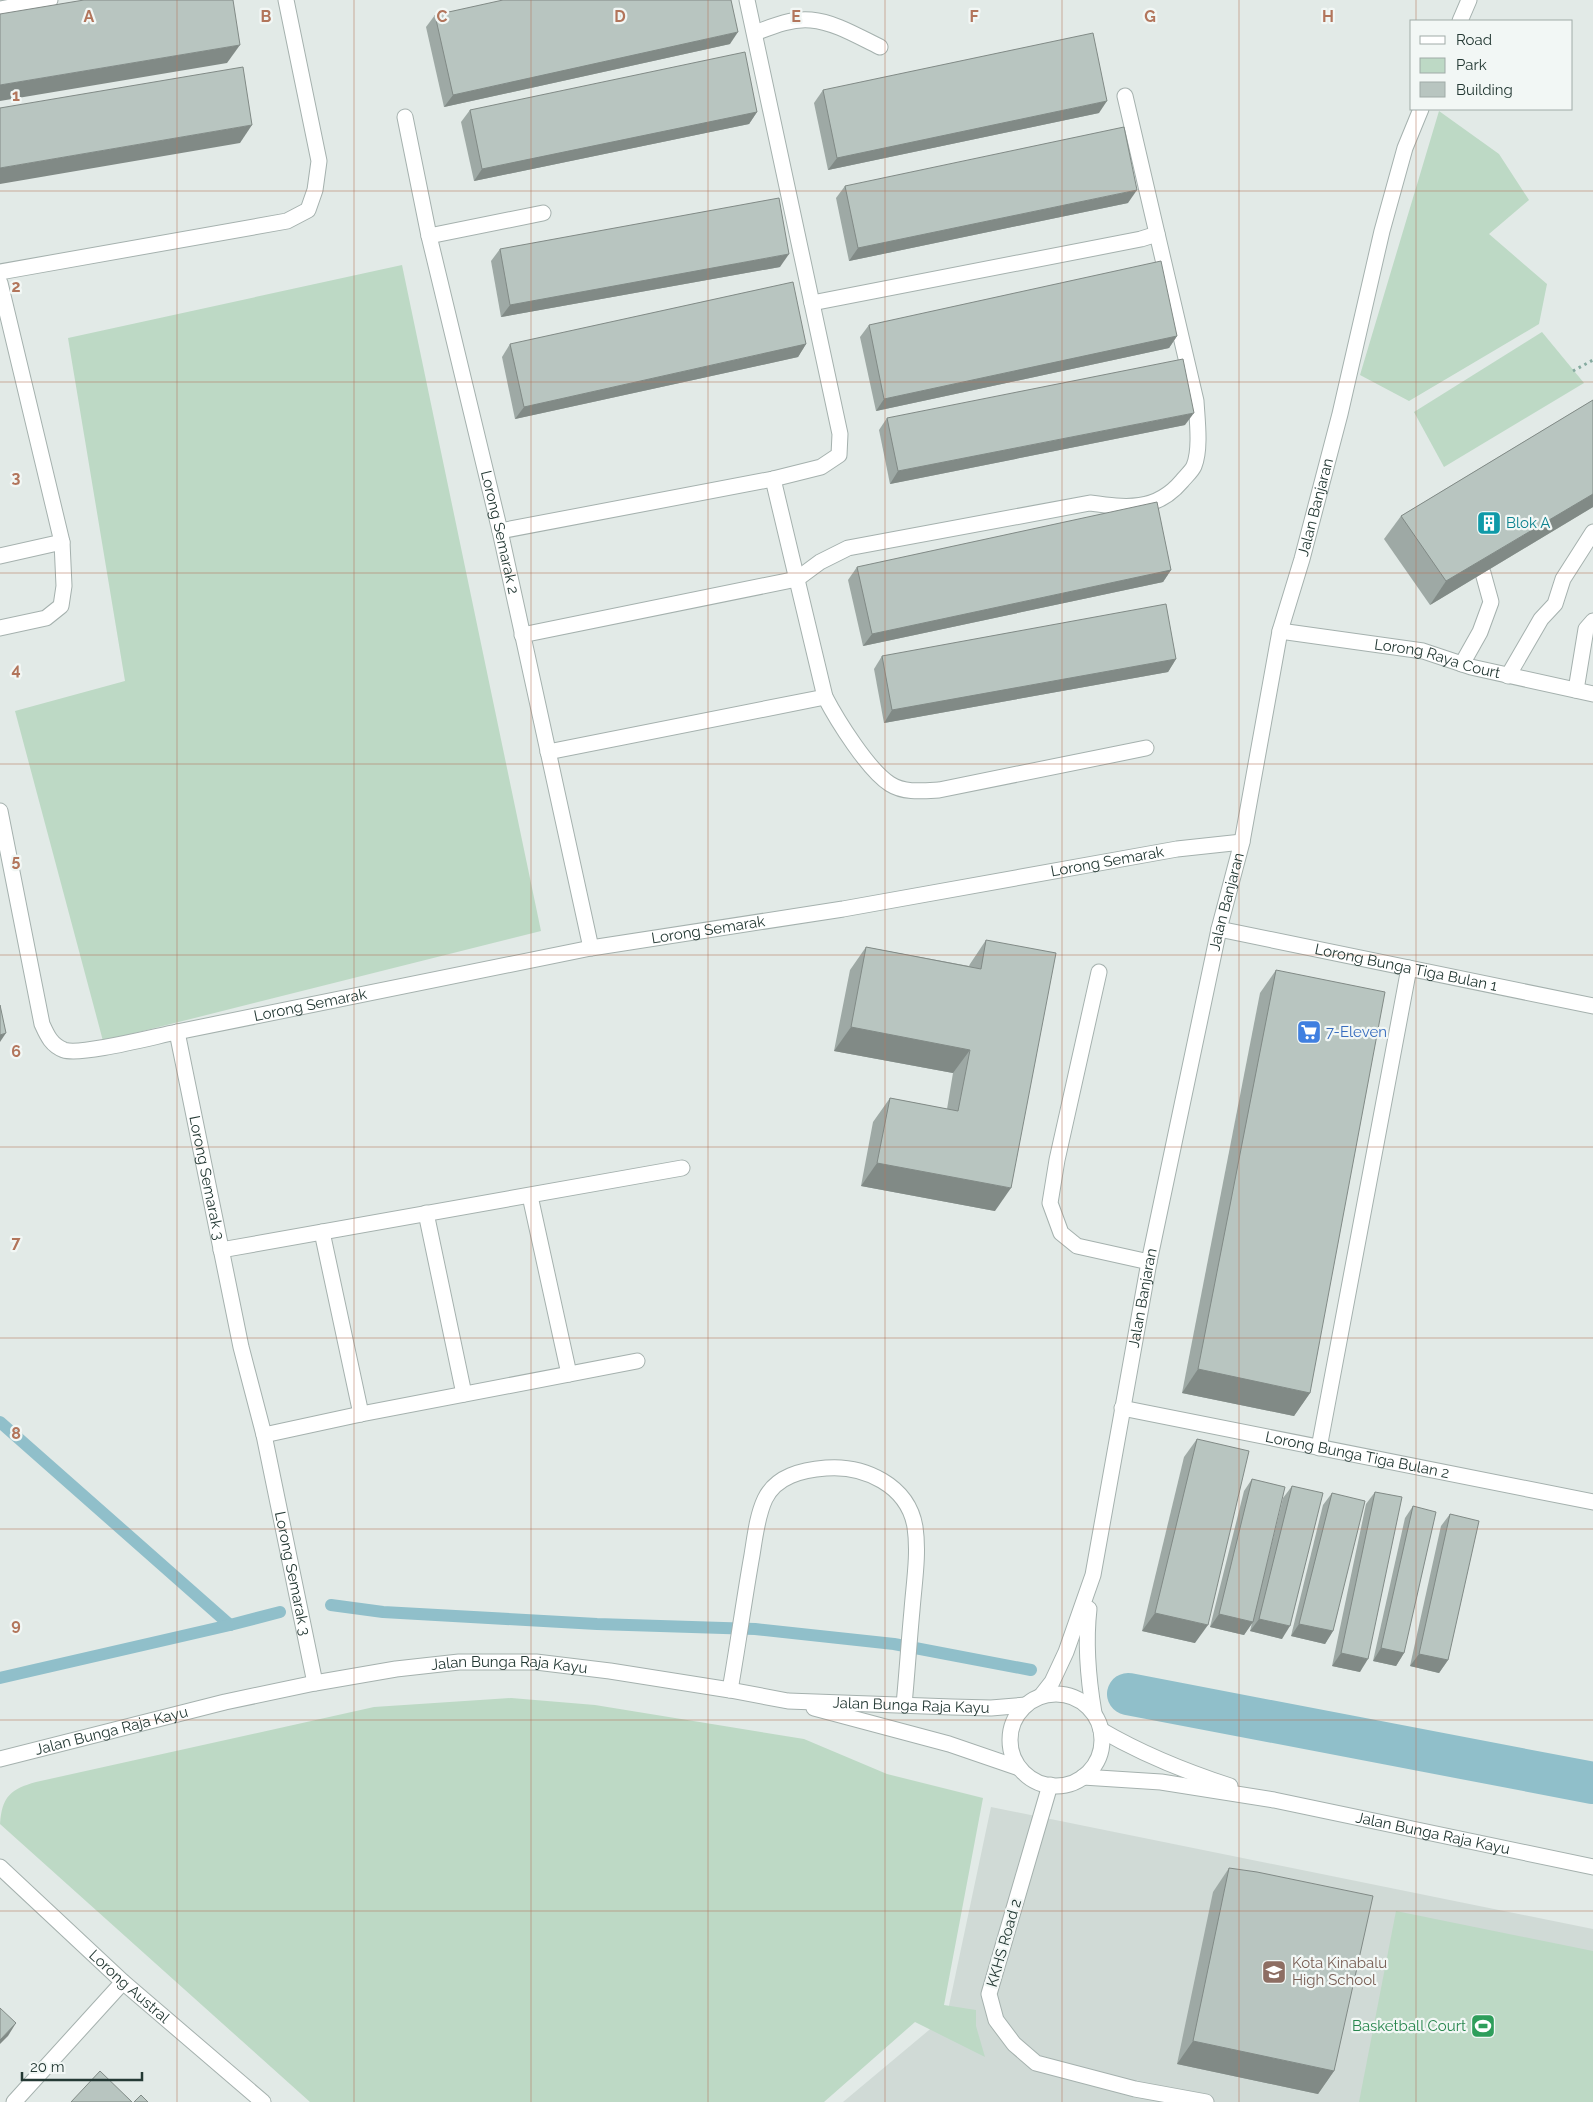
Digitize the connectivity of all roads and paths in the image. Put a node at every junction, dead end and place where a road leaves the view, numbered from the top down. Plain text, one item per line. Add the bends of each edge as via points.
1 (50, 0) edge
2 (286, 0) edge
3 (747, 0) edge
4 (1470, 0) edge
5 (0, 9) edge
6 (1460, 20) edge
7 (755, 33) junction
8 (880, 47) dead end
9 (1125, 96) dead end
10 (1421, 110) edge
11 (405, 117) dead end
12 (543, 213) dead end
13 (1157, 234) junction
14 (429, 236) junction
15 (0, 272) edge
16 (0, 283) edge
17 (812, 303) junction
18 (1593, 360) edge
19 (1573, 371) dead end
20 (773, 479) junction
21 (500, 531) junction
22 (1593, 532) edge
23 (62, 542) junction
24 (0, 556) edge
25 (1483, 573) edge
26 (796, 580) junction
27 (1593, 621) edge
28 (0, 628) edge
29 (1280, 630) junction
30 (522, 635) junction
31 (1462, 664) junction
32 (1508, 676) junction
33 (1576, 690) junction
34 (1593, 694) edge
35 (825, 697) junction
36 (1146, 748) dead end
37 (548, 752) junction
38 (0, 811) edge
39 (1242, 842) junction
40 (1219, 929) junction
41 (591, 948) junction
42 (1409, 968) junction
43 (1099, 972) dead end
44 (1593, 1006) edge
45 (178, 1032) junction
46 (682, 1168) dead end
47 (530, 1196) junction
48 (426, 1213) junction
49 (322, 1232) junction
50 (221, 1250) junction
51 (1149, 1262) junction
52 (637, 1361) dead end
53 (569, 1374) junction
54 (464, 1394) junction
55 (1122, 1408) junction
56 (361, 1414) junction
57 (264, 1435) junction
58 (1320, 1448) junction
59 (1593, 1502) edge
60 (1093, 1575) junction
61 (315, 1683) junction
62 (730, 1690) junction
63 (1041, 1696) junction
64 (788, 1701) junction
65 (904, 1705) junction
66 (1026, 1705) junction
67 (1094, 1713) junction
68 (1101, 1730) junction
69 (0, 1759) edge
70 (1019, 1768) junction
71 (1083, 1776) junction
72 (1050, 1785) junction
73 (1274, 1800) junction
74 (0, 1867) edge
75 (1593, 1867) edge
76 (123, 1982) junction
77 (14, 2102) edge
78 (263, 2102) edge
79 (1206, 2102) edge

1 - 5 street
2 - 15 street via 319,161 308,210 287,221
3 - 7 street
4 - 6 street
7 - 8 street via 793,20 812,20 838,27
7 - 17 street
9 - 13 street
10 - 29 street, Jalan Banjaran via 1405,148 1382,231 1340,414
11 - 14 street, Lorong Semarak 2
12 - 14 street
13 - 17 street
13 - 26 street via 1196,401 1199,434 1194,467 1175,489 1149,506 1120,508 1090,503 848,548 820,562
14 - 21 street, Lorong Semarak 2
16 - 23 street
17 - 20 street via 840,434 839,455 821,467
18 - 19 path
20 - 21 street
20 - 26 street
21 - 30 street, Lorong Semarak 2
22 - 32 street via 1564,579 1555,604 1541,619
23 - 24 street
23 - 28 street via 64,586 61,606 46,618
25 - 31 street via 1490,602 1480,632
26 - 30 street
26 - 35 street
27 - 33 street via 1586,629
29 - 31 street, Lorong Raya Court via 1423,651
29 - 39 street, Jalan Banjaran
30 - 37 street, Lorong Semarak 2
31 - 32 street, Lorong Raya Court
32 - 33 street, Lorong Raya Court
33 - 34 street, Lorong Raya Court
35 - 36 street via 839,723 874,768 889,783 910,791 939,790
35 - 37 street
37 - 41 street, Lorong Semarak 2
38 - 45 street via 42,1024 49,1040 64,1050 83,1051
39 - 40 street, Jalan Banjaran
39 - 41 street, Lorong Semarak via 1176,849 843,909
40 - 42 street, Lorong Bunga Tiga Bulan 1
40 - 51 street, Jalan Banjaran
41 - 45 street, Lorong Semarak
42 - 44 street, Lorong Bunga Tiga Bulan 1
42 - 58 street
43 - 51 street via 1050,1203 1061,1233 1077,1246
45 - 50 street, Lorong Semarak 3
46 - 47 street
47 - 48 street
47 - 53 street
48 - 49 street
48 - 54 street
49 - 50 street
49 - 56 street
50 - 57 street, Lorong Semarak 3
51 - 55 street, Jalan Banjaran
52 - 53 street
53 - 54 street
54 - 56 street
55 - 58 street, Lorong Bunga Tiga Bulan 2
55 - 60 street, Jalan Banjaran
56 - 57 street
57 - 61 street, Lorong Semarak 3
58 - 59 street, Lorong Bunga Tiga Bulan 2
60 - 63 street, Jalan Banjaran via 1066,1652 1052,1682
60 - 67 street via 1087,1656
61 - 62 street, Jalan Bunga Raja Kayu via 460,1662 536,1662
61 - 69 street, Jalan Bunga Raja Kayu
62 - 64 street, Jalan Bunga Raja Kayu
62 - 65 street via 765,1498 783,1478 809,1469 836,1467 862,1471 884,1480 904,1498 915,1525 916,1556
63 - 66 street
63 - 67 street via 1055,1693 1070,1695
64 - 65 street, Jalan Bunga Raja Kayu
64 - 70 street via 950,1744
65 - 66 street, Jalan Bunga Raja Kayu via 991,1708
66 - 70 street via 1010,1728 1012,1756
67 - 68 street
68 - 71 street via 1099,1756 1093,1768
68 - 73 street, Jalan Bunga Raja Kayu via 1164,1763
70 - 72 street via 1039,1783
71 - 72 street via 1062,1786
71 - 73 street, Jalan Bunga Raja Kayu via 1161,1782
72 - 79 street, KKHS Road 2 via 989,1994 996,2020 1014,2044 1036,2062 1135,2089
73 - 75 street, Jalan Bunga Raja Kayu
74 - 76 street, Lorong Austral
76 - 77 street
76 - 78 street, Lorong Austral

